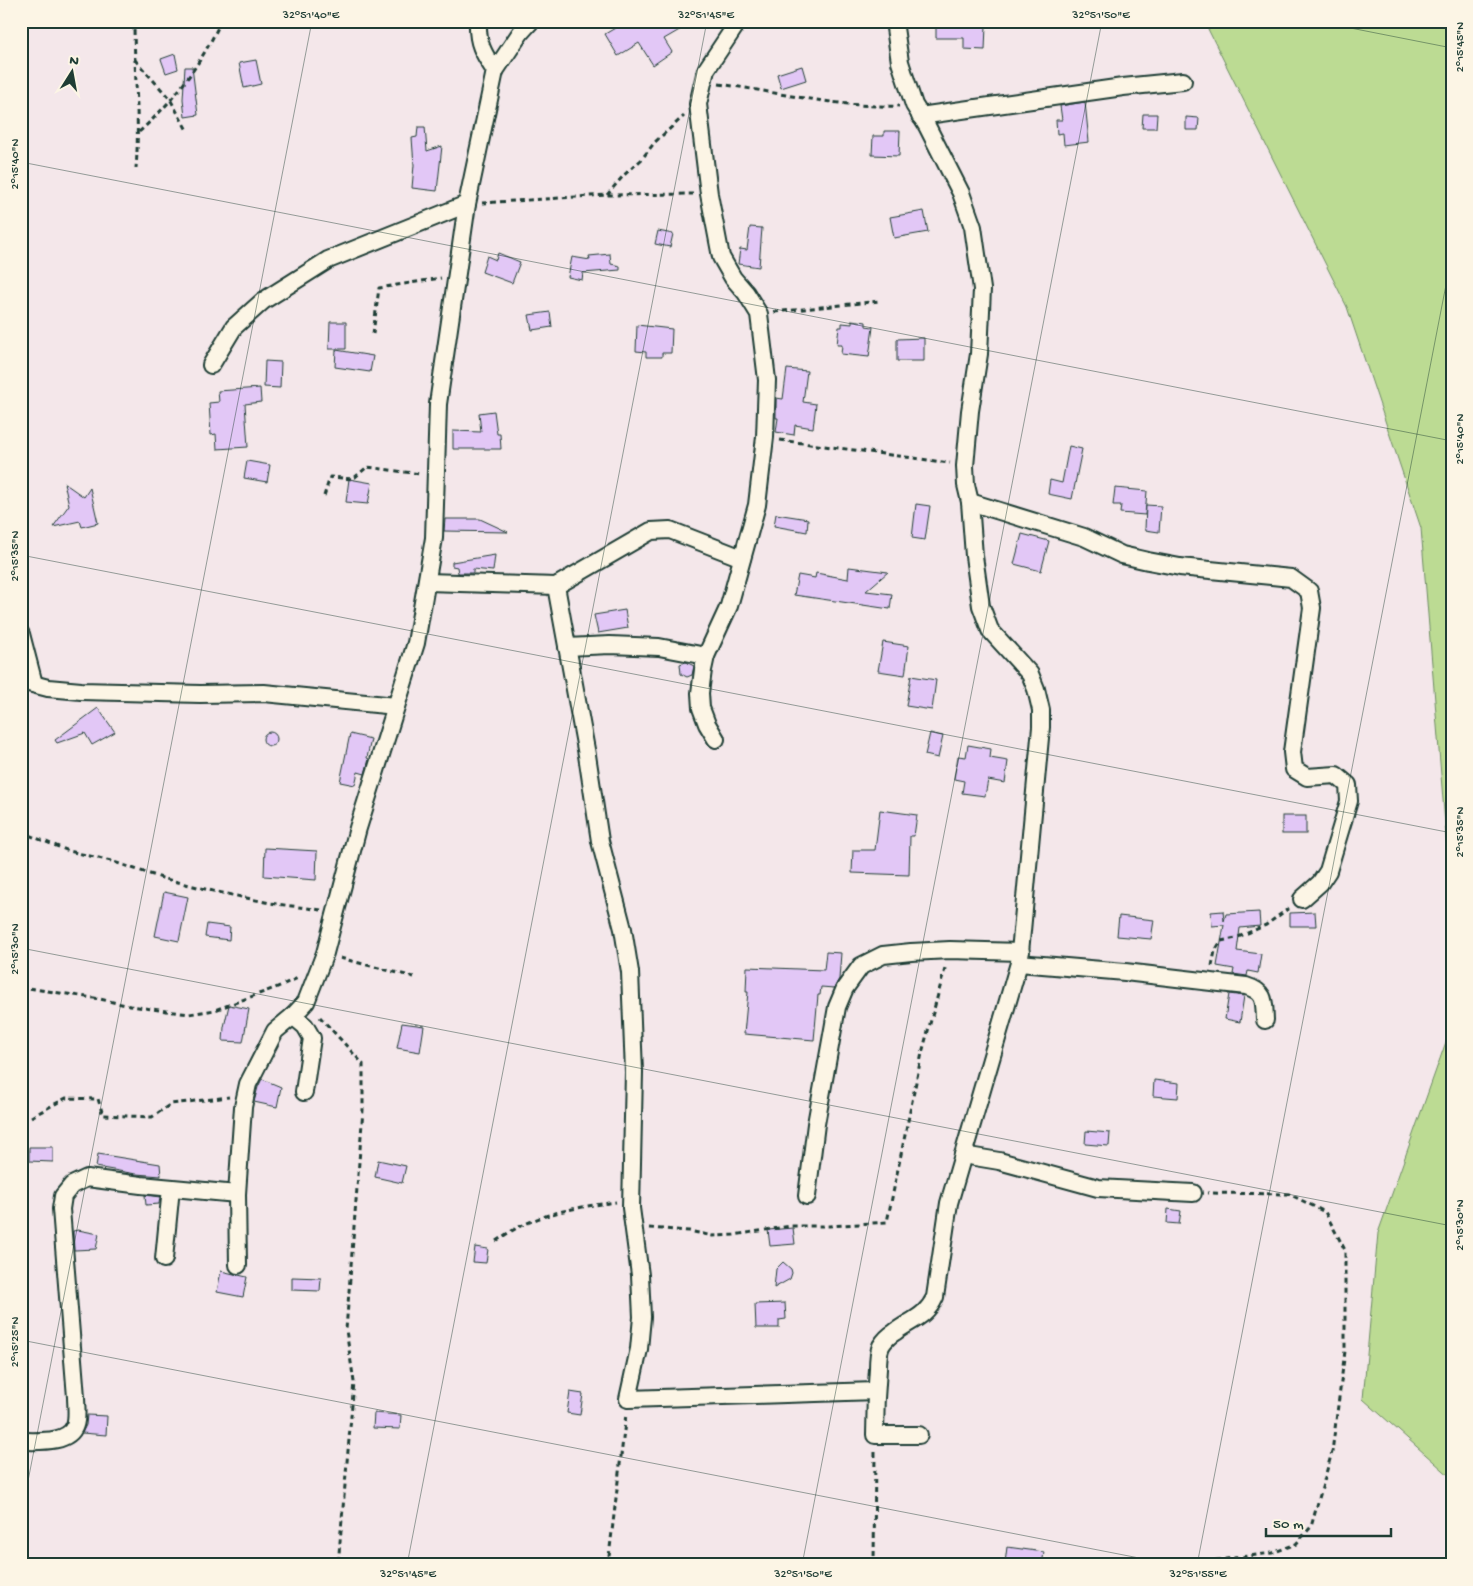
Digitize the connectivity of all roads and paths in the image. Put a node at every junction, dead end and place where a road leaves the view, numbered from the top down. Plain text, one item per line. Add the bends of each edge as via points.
1 (134, 21) edge
2 (221, 21) edge
3 (478, 21) edge
4 (531, 21) edge
5 (736, 21) edge
6 (894, 21) edge
7 (134, 60) junction
8 (495, 70) junction
9 (1183, 81) dead end
10 (703, 82) junction
11 (170, 99) junction
12 (698, 104) junction
13 (917, 111) junction
14 (138, 132) junction
15 (188, 132) dead end
16 (136, 168) dead end
17 (709, 194) junction
18 (607, 195) junction
19 (467, 204) junction
20 (457, 276) junction
21 (880, 301) dead end
22 (758, 314) junction
23 (373, 334) dead end
24 (211, 365) dead end
25 (765, 437) junction
26 (965, 466) junction
27 (436, 476) junction
28 (324, 496) dead end
29 (970, 502) junction
30 (742, 558) junction
31 (427, 582) junction
32 (556, 586) junction
33 (21, 634) edge
34 (567, 647) junction
35 (706, 656) junction
36 (27, 683) edge
37 (396, 706) junction
38 (716, 739) dead end
39 (21, 832) edge
40 (1302, 899) joint
41 (336, 912) junction
42 (950, 950) junction
43 (1020, 958) junction
44 (322, 961) junction
45 (414, 977) dead end
46 (1209, 982) junction
47 (21, 987) edge
48 (306, 1002) junction
49 (293, 1016) junction
50 (1265, 1020) dead end
51 (304, 1092) dead end
52 (245, 1095) junction
53 (31, 1117) dead end
54 (963, 1155) junction
55 (171, 1188) junction
56 (1193, 1193) joint
57 (237, 1194) junction
58 (808, 1196) dead end
59 (631, 1200) junction
60 (634, 1226) junction
61 (496, 1241) dead end
62 (164, 1259) dead end
63 (238, 1265) dead end
64 (876, 1391) junction
65 (628, 1398) junction
66 (875, 1435) junction
67 (920, 1435) dead end
68 (21, 1441) edge
69 (338, 1565) edge
70 (608, 1565) edge
71 (874, 1565) edge
72 (1180, 1565) edge

1 - 7 path
2 - 11 path via 207,50
3 - 8 street via 482,51
4 - 8 street
5 - 10 street via 706,70
6 - 13 street via 900,62
7 - 11 path
7 - 14 path
8 - 19 street
9 - 13 street
10 - 12 street
10 - 13 path
11 - 14 path via 160,113
11 - 15 path
12 - 17 street
12 - 18 path via 655,142
13 - 26 street via 961,193 973,227 982,289 979,354
14 - 16 path
17 - 18 path
17 - 22 street via 721,257
18 - 19 path
19 - 20 street
19 - 24 street via 328,260 263,300 234,327
20 - 23 path via 379,288
20 - 27 street via 438,404
21 - 22 path
22 - 25 street via 767,380
25 - 26 path
25 - 30 street via 757,505
26 - 29 street
27 - 28 path via 367,467 353,479 330,478
27 - 31 street via 434,538
29 - 40 street via 1084,537 1122,554 1148,561 1291,578 1308,591 1312,608 1292,752 1294,770 1307,777 1336,775 1348,785 1349,802 1328,871
29 - 43 street via 981,606 990,630 1030,674 1041,710
30 - 32 street via 670,530 651,531
30 - 35 street via 729,606
31 - 32 street
31 - 37 street via 416,643
32 - 34 street
33 - 36 street
34 - 35 street via 659,647
34 - 59 street via 600,841 623,929 630,972 634,1072
35 - 38 street via 701,708
36 - 37 street via 81,692 264,693
37 - 41 street
39 - 41 path via 69,851 213,891
40 - 46 path via 1266,925 1221,941 1215,951
41 - 44 street
42 - 43 street
42 - 58 street via 883,956 861,966 844,988 836,1007 816,1124
42 - 60 path via 922,1053 887,1222 791,1226 713,1236
43 - 46 street
43 - 54 street
44 - 45 path
44 - 47 path via 275,988 215,1010 189,1014
44 - 48 street
46 - 50 street via 1246,986 1261,993
48 - 49 street
48 - 69 path via 363,1064 363,1110 346,1330 354,1382
49 - 51 street via 305,1026 312,1038
49 - 52 street via 270,1037
52 - 53 path via 172,1104 152,1118 103,1115 98,1099 66,1098
52 - 57 street
54 - 56 street via 1098,1188
54 - 64 street via 949,1203 935,1297 923,1314 881,1346
55 - 57 street
55 - 62 street
55 - 68 street via 87,1178 72,1185 63,1196 61,1209 75,1426 68,1435 54,1439
56 - 72 path via 1289,1194 1325,1212 1345,1250 1345,1351 1332,1452 1311,1527 1296,1544 1272,1553
57 - 63 street
59 - 60 street
59 - 61 path via 576,1208 524,1225
60 - 65 street via 642,1317
64 - 65 street
64 - 66 street
65 - 70 path
66 - 67 street
66 - 71 path

